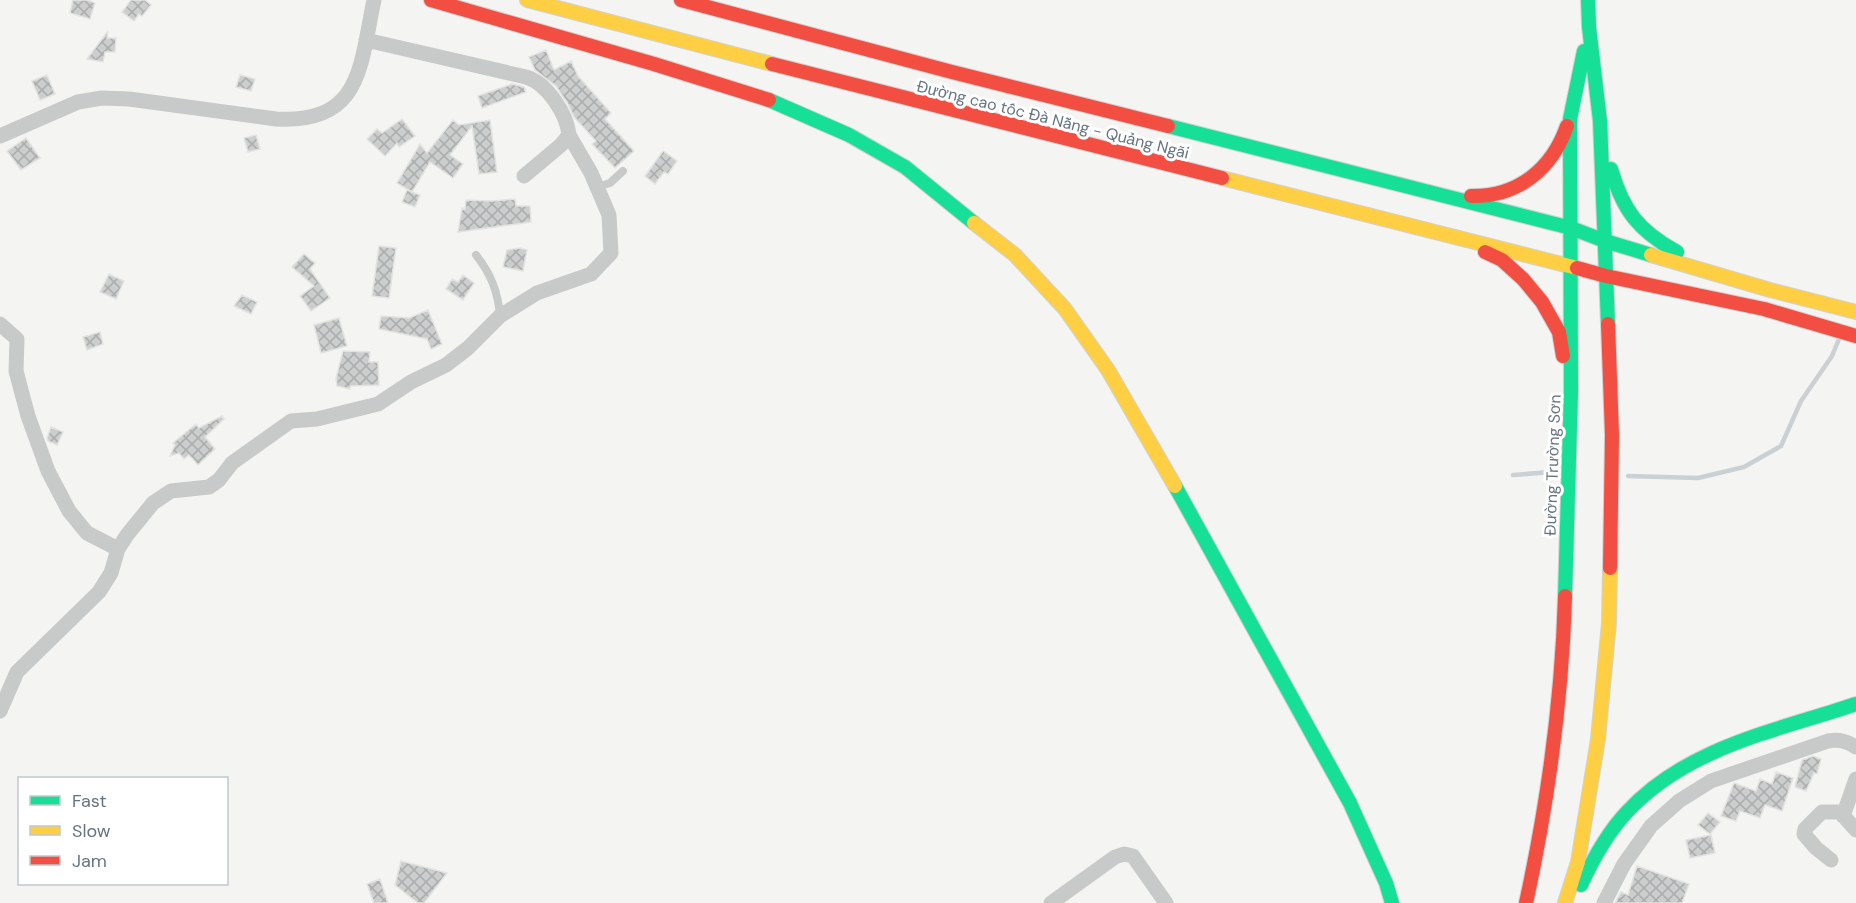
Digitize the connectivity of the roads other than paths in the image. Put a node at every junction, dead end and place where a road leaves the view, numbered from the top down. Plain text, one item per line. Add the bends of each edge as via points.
1 (374, 0) edge
2 (431, 0) edge
3 (527, 0) edge
4 (681, 0) edge
5 (1588, 0) edge
6 (1589, 27) junction
7 (366, 40) junction
8 (1570, 119) junction
9 (1600, 121) junction
10 (569, 135) junction
11 (0, 136) edge
12 (623, 171) dead end
13 (524, 176) dead end
14 (1388, 182) junction
15 (597, 187) junction
16 (1379, 218) junction
17 (1571, 228) junction
18 (1605, 241) junction
19 (476, 255) dead end
20 (1571, 266) junction
21 (1606, 276) junction
22 (1770, 290) junction
23 (1856, 312) edge
24 (500, 316) junction
25 (0, 324) edge
26 (1856, 336) edge
27 (1568, 432) junction
28 (118, 549) junction
29 (1856, 704) edge
30 (0, 711) edge
31 (1856, 747) edge
32 (1856, 779) edge
33 (1843, 816) junction
34 (1856, 830) edge
35 (1831, 860) dead end
36 (1051, 903) edge
37 (1166, 903) edge
38 (1392, 903) edge
39 (1526, 903) edge
40 (1565, 903) edge
41 (1573, 903) edge
42 (1604, 903) edge

1 - 7 street
2 - 38 highway via 781,104 849,135 905,167 1015,255 1065,309 1108,370 1157,453 1350,803
3 - 16 highway, Đường cao tốc Đà Nẵng - Quảng Ngãi
4 - 14 highway, Đường cao tốc Đà Nẵng - Quảng Ngãi
5 - 6 highway, Đường Trường Sơn
6 - 8 highway, Đường Trường Sơn
6 - 9 highway, Đường Trường Sơn
7 - 10 street via 535,80 565,116
7 - 11 street via 353,88 339,105 321,115 276,119 102,98 78,102
8 - 14 highway via 1557,151 1536,174 1506,193 1482,197
8 - 17 highway, Đường Trường Sơn
9 - 18 highway, Đường Trường Sơn
9 - 22 highway via 1617,194 1637,225 1654,240 1695,262
10 - 13 street
10 - 15 street
12 - 15 lane via 610,183
14 - 17 highway, Đường cao tốc Đà Nẵng - Quảng Ngãi
15 - 24 street via 609,215 611,253 591,274 537,293
16 - 20 highway, Đường cao tốc Đà Nẵng - Quảng Ngãi
16 - 27 highway via 1466,243 1502,260 1523,279 1559,332 1567,374
17 - 18 highway, Đường cao tốc Đà Nẵng - Quảng Ngãi
17 - 20 highway, Đường Trường Sơn
18 - 21 highway, Đường Trường Sơn
18 - 22 highway, Đường cao tốc Đà Nẵng - Quảng Ngãi
19 - 24 lane via 495,287
20 - 21 highway, Đường cao tốc Đà Nẵng - Quảng Ngãi
20 - 27 highway, Đường Trường Sơn
21 - 26 highway, Đường cao tốc Đà Nẵng - Quảng Ngãi via 1764,309
21 - 40 highway, Đường Trường Sơn via 1612,435 1609,623 1596,750 1578,862
22 - 23 highway
24 - 28 street via 446,364 378,404 317,419 291,421 232,463 209,487 171,491 153,503
25 - 28 street via 17,339 16,371 48,471 69,511 87,533
27 - 39 highway, Đường Trường Sơn via 1562,662 1541,836
28 - 30 street via 111,573 99,592 16,672
29 - 41 highway via 1747,738 1674,773 1616,825
31 - 42 street via 1838,739 1828,741 1711,782 1679,801 1651,826 1624,864
32 - 33 street
33 - 34 street
33 - 35 street via 1840,812 1822,812 1805,830 1816,848
36 - 37 street via 1124,854 1132,856

